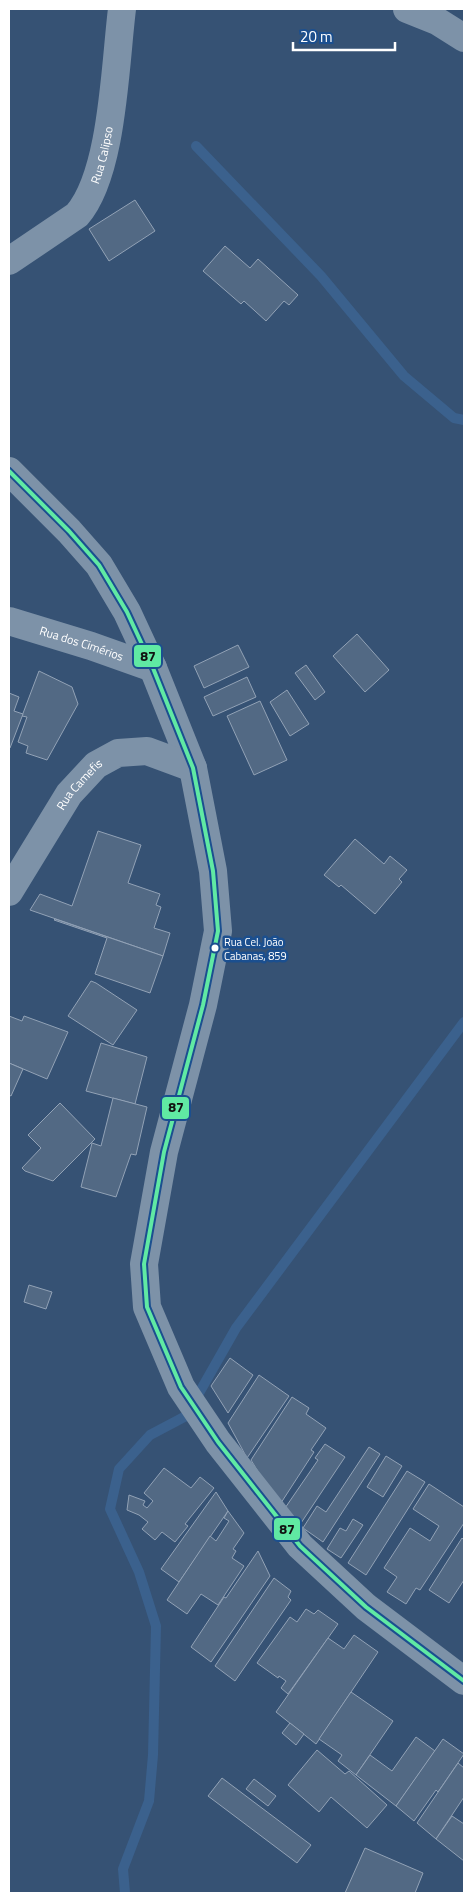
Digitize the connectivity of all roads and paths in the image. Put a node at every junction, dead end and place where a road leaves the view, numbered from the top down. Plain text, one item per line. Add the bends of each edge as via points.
1 (122, 9) edge
2 (407, 9) edge
3 (464, 38) edge
4 (9, 260) edge
5 (9, 471) edge
6 (9, 621) edge
7 (153, 668) junction
8 (192, 768) junction
9 (9, 892) edge
10 (464, 1681) edge

1 - 4 street, Rua Calipso via 108,133 94,189 78,215
2 - 3 street via 437,21
5 - 7 street via 98,565 128,612
6 - 7 street, Rua dos Cimérios
7 - 8 street
8 - 9 street, Rua Camefis via 147,751 118,754 96,765 69,794
8 - 10 street via 213,871 218,931 203,1005 164,1152 144,1264 147,1307 181,1387 206,1425 300,1546 366,1608

